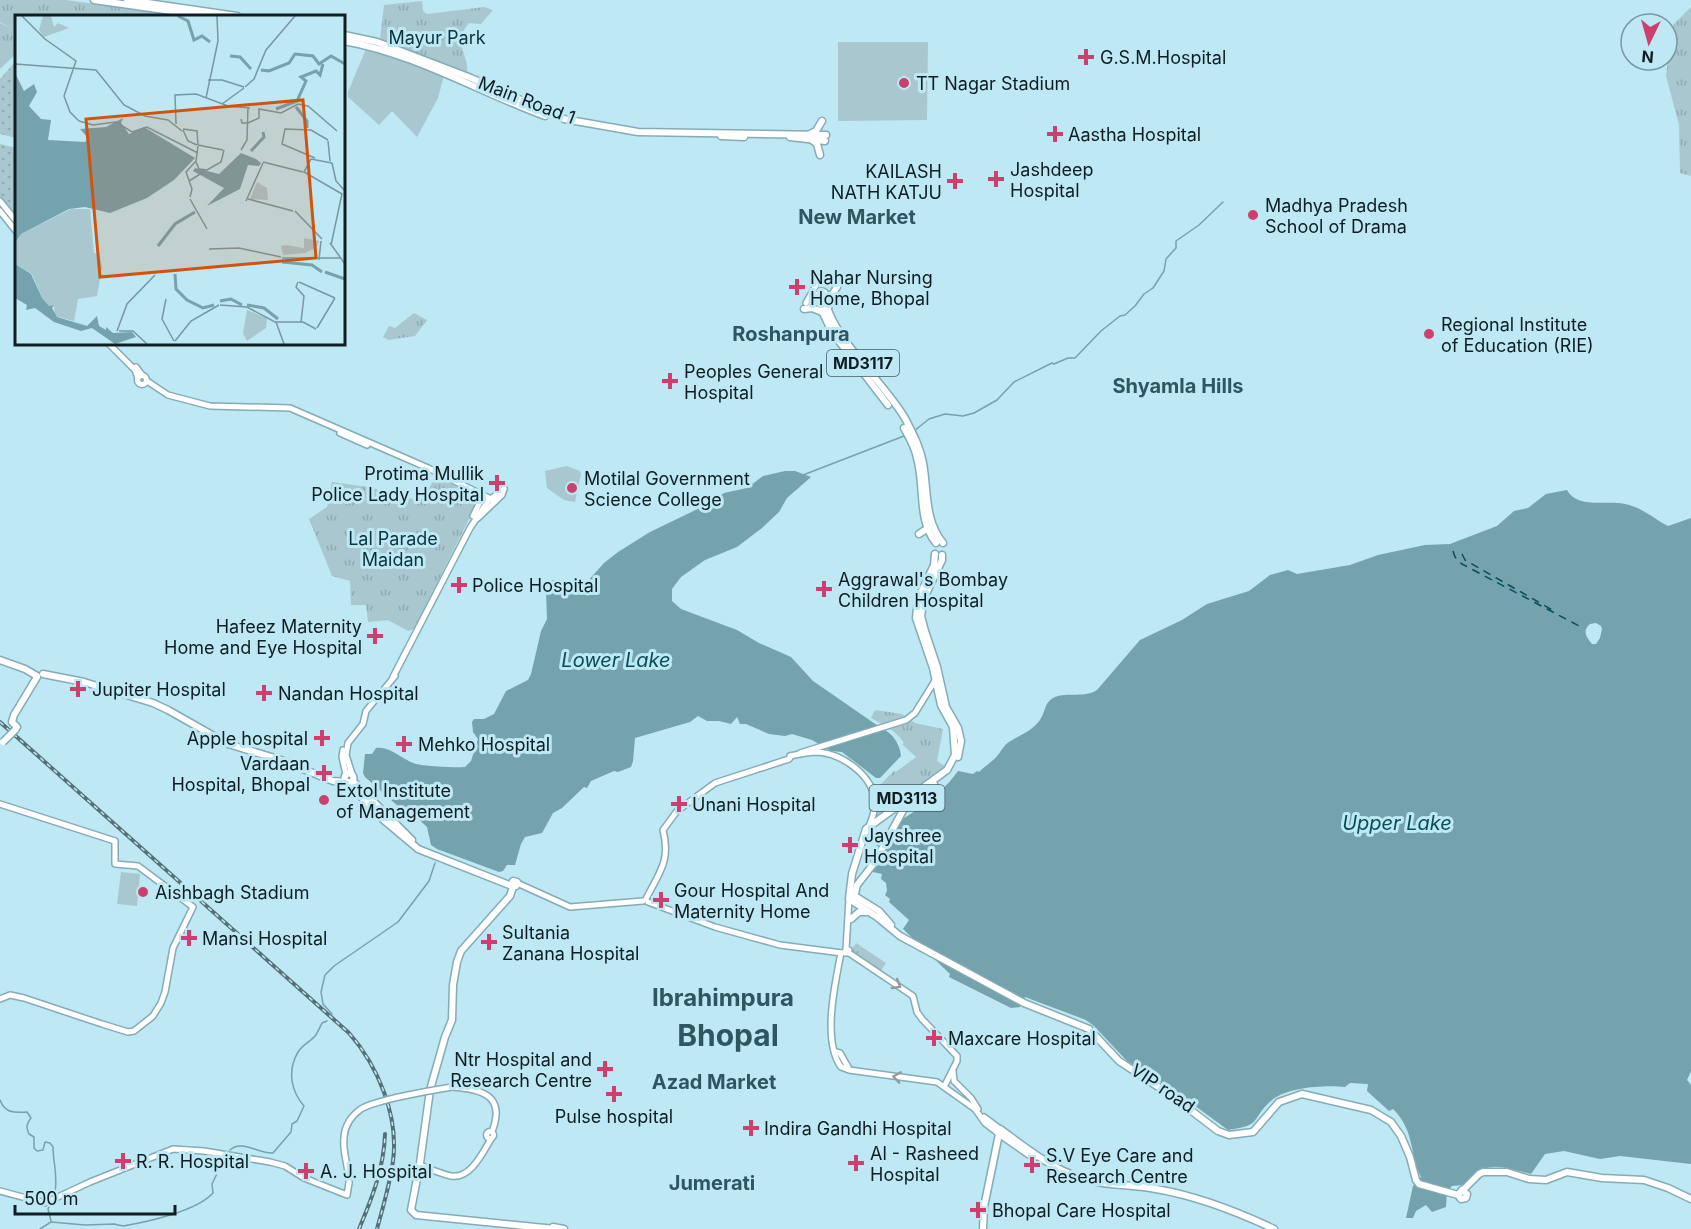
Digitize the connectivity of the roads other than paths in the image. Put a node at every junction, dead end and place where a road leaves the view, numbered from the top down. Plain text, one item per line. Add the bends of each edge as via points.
1 (94, 0) edge
2 (127, 0) edge
3 (200, 15) edge
4 (230, 15) edge
5 (345, 36) edge
6 (345, 41) edge
7 (477, 83) junction
8 (822, 121) dead end
9 (809, 136) junction
10 (825, 138) dead end
11 (820, 154) dead end
12 (0, 201) edge
13 (0, 210) edge
14 (15, 220) edge
15 (15, 230) edge
16 (819, 280) dead end
17 (837, 287) dead end
18 (823, 297) dead end
19 (805, 306) joint
20 (825, 312) junction
21 (110, 345) edge
22 (115, 345) edge
23 (140, 377) junction
24 (146, 383) junction
25 (888, 405) dead end
26 (912, 438) junction
27 (472, 489) junction
28 (501, 491) junction
29 (478, 496) junction
30 (491, 500) junction
31 (478, 518) junction
32 (473, 523) junction
33 (928, 528) junction
34 (919, 534) dead end
35 (0, 660) edge
36 (40, 676) junction
37 (934, 680) junction
38 (2, 744) edge
39 (793, 756) junction
40 (349, 778) junction
41 (0, 804) edge
42 (869, 826) junction
43 (418, 848) junction
44 (500, 881) junction
45 (515, 885) junction
46 (857, 886) junction
47 (510, 896) junction
48 (852, 897) junction
49 (646, 901) junction
50 (869, 903) junction
51 (870, 913) junction
52 (851, 919) junction
53 (901, 935) junction
54 (846, 952) junction
55 (0, 999) edge
56 (1024, 1001) junction
57 (838, 1052) junction
58 (848, 1067) dead end
59 (953, 1070) junction
60 (945, 1086) junction
61 (975, 1107) junction
62 (1000, 1132) junction
63 (1008, 1140) junction
64 (998, 1143) junction
65 (420, 1164) junction
66 (991, 1171) junction
67 (1096, 1184) junction
68 (0, 1190) edge
69 (1458, 1193) junction
70 (1691, 1201) edge
71 (413, 1204) junction
72 (453, 1217) junction
73 (1262, 1226) edge
74 (555, 1229) edge
75 (564, 1229) edge
76 (983, 1229) edge
77 (1274, 1229) edge

1 - 3 main road
2 - 4 main road
5 - 7 main road, Main Road 1 via 377,42
6 - 7 main road, Main Road 1 via 375,46
7 - 9 main road, Main Road 1 via 564,122 638,136
8 - 9 main road
9 - 10 main road, Main Road 1
9 - 11 main road
12 - 14 main road
13 - 15 main road
16 - 19 main road
17 - 20 main road
18 - 20 main road, MD3117
19 - 20 main road
20 - 25 main road, MD3117 via 832,332
20 - 26 main road, MD3117 via 893,401
21 - 23 main road
22 - 23 main road
23 - 24 main road via 139,383
24 - 27 main road via 171,396 212,406 290,408
24 - 29 main road via 170,399 213,409 288,411
26 - 33 main road, MD3117
26 - 33 main road, MD3117 via 923,460 929,514 940,543 931,537
27 - 28 main road via 490,494
27 - 30 main road
28 - 30 main road
28 - 31 main road via 502,495
29 - 30 main road
29 - 32 main road via 480,502
30 - 31 main road
30 - 32 main road
31 - 32 main road
32 - 40 main road via 393,677 345,745 342,757
33 - 34 main road
35 - 36 main road
36 - 38 main road, bridge via 13,718 15,729
36 - 40 main road via 86,684 154,704 228,744 333,781
37 - 39 main road via 915,713 906,720
37 - 42 main road, MD3113 via 942,708 953,727 953,762
37 - 46 main road, MD3113 via 916,612 939,555 942,560 923,601 922,620 946,707 958,728 959,756 950,773 908,803
39 - 42 main road via 818,752 834,756 860,772 875,804
39 - 49 main road via 710,787 677,811 663,830 666,857
40 - 43 main road
41 - 55 main road via 116,842 115,864 138,866 193,907 173,948 161,1003 153,1016 134,1031 24,998 10,995
42 - 48 main road, MD3113 via 852,874
43 - 44 main road
43 - 45 main road
44 - 45 main road
44 - 47 main road
45 - 47 main road
45 - 49 main road via 570,907
46 - 48 main road
46 - 50 main road
47 - 65 main road via 461,951 457,962 453,1020 430,1090
48 - 50 main road, VIP road
48 - 51 main road, VIP road
48 - 52 main road
48 - 54 main road
49 - 54 main road via 780,945
50 - 53 main road, VIP road
51 - 52 main road via 859,912
51 - 53 main road, VIP road
52 - 54 main road
53 - 56 main road, VIP road
54 - 57 main road via 832,1010 831,1039
54 -> 59 main road via 913,996 921,1019 957,1056
56 - 69 main road, VIP road via 1086,1023 1127,1064 1174,1093 1221,1130 1251,1129 1274,1102 1295,1092 1312,1092 1377,1110 1394,1121 1405,1136 1423,1182
56 - 69 main road, VIP road via 1089,1029 1119,1061 1223,1134 1253,1132 1279,1102 1302,1094 1377,1113 1390,1122 1407,1146 1417,1182
57 - 58 main road
60 -> 57 main road via 849,1070 839,1063
59 - 60 main road
59 - 61 main road via 954,1081
60 - 61 main road
61 - 62 main road
62 - 63 main road
62 - 64 main road
62 - 66 main road
62 - 67 main road via 1056,1167
63 - 64 main road
63 - 67 main road via 1075,1180
64 - 66 main road
65 - 68 main road, bridge via 453,1175 473,1162 497,1118 494,1101 486,1095 452,1087 362,1108 347,1124 344,1139 349,1168 347,1193 330,1188 284,1162 175,1146 44,1200
65 - 71 main road
66 - 76 main road
67 - 73 main road via 1186,1195
69 - 70 main road via 1484,1172 1546,1180 1567,1172 1644,1180
71 - 72 main road via 417,1212
71 - 72 main road via 412,1212 416,1215
72 - 74 main road
72 - 75 main road
73 - 77 main road

